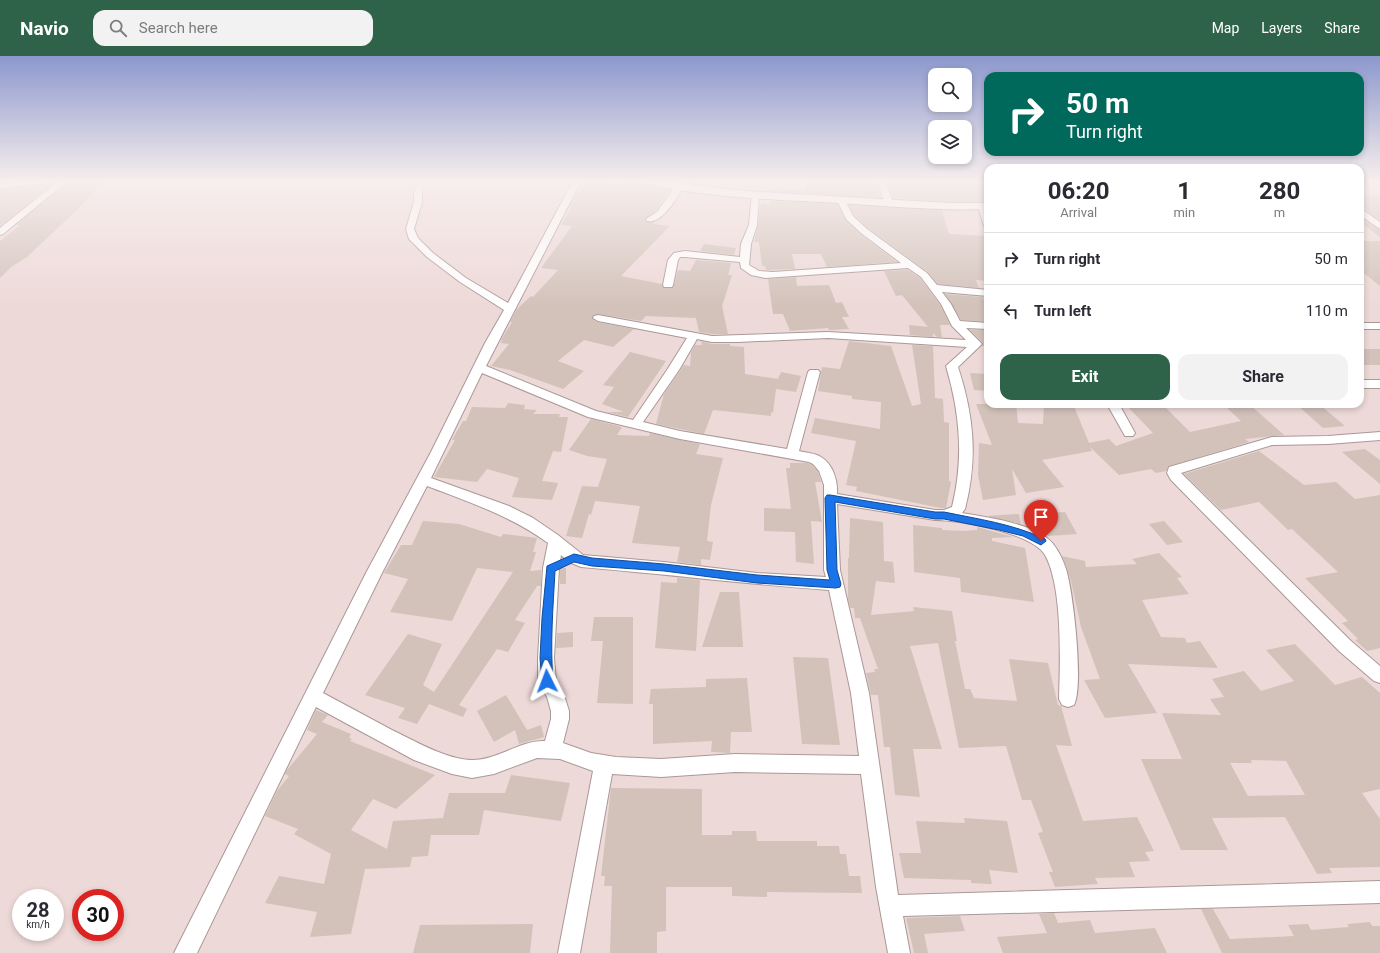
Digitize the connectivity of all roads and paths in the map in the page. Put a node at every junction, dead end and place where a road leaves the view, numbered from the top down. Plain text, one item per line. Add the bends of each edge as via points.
1 (11, 223) edge
2 (412, 223) edge
3 (555, 223) edge
4 (753, 223) edge
5 (855, 223) edge
6 (0, 232) edge
7 (745, 260) junction
8 (910, 265) junction
9 (668, 285) dead end
10 (933, 288) junction
11 (984, 293) edge
12 (510, 309) junction
13 (598, 318) dead end
14 (956, 324) junction
15 (984, 326) edge
16 (1364, 326) edge
17 (1380, 326) edge
18 (693, 336) junction
19 (976, 344) junction
20 (479, 367) junction
21 (814, 372) dead end
22 (1364, 384) edge
23 (1380, 384) edge
24 (1115, 408) edge
25 (636, 424) junction
26 (1129, 433) dead end
27 (1380, 436) edge
28 (792, 454) junction
29 (423, 480) junction
30 (830, 498) junction
31 (944, 515) junction
32 (556, 542) junction
33 (574, 558) junction
34 (551, 568) junction
35 (836, 584) junction
36 (1380, 676) edge
37 (313, 697) junction
38 (1068, 699) dead end
39 (552, 750) junction
40 (604, 764) junction
41 (870, 765) junction
42 (1380, 892) edge
43 (890, 906) junction
44 (185, 953) edge
45 (569, 953) edge
46 (899, 953) edge

1 - 6 street
2 - 12 street via 410,229 414,239 430,255 463,280
3 - 12 street
4 - 7 street via 746,244
5 - 8 street
7 - 8 street via 744,266 750,272 759,275
7 - 9 street via 685,254 676,256
8 - 10 street via 924,275
10 - 11 street
10 - 14 street via 946,304
12 - 20 street
13 - 18 street
14 - 15 street
14 - 19 street
16 - 17 street
18 - 19 street via 738,339 828,335
18 - 25 street via 677,365
19 - 31 street via 952,366 965,417 968,462 958,509
20 - 25 street via 592,414
20 - 29 street
21 - 28 street
22 - 23 street
24 - 26 street
25 - 28 street via 680,435
27 - 36 street via 1272,441 1174,470 1174,473 1345,646
28 - 30 street via 812,458 822,465 831,485
29 - 32 street via 504,510 528,522
29 - 37 street
30 - 31 street
30 - 35 street via 832,570
31 - 38 street via 1026,534 1048,546 1054,558 1065,603 1070,659
32 - 33 street
32 - 34 street
33 - 34 street
33 - 35 street via 581,561 757,579
34 - 39 street via 546,650 547,681 560,711
35 - 41 street via 860,693
37 - 39 street via 421,754 452,765 472,769 494,765 537,749
37 - 44 street
39 - 40 street via 560,750 591,762
40 - 41 street via 661,768 735,763
40 - 45 street
41 - 43 street
42 - 43 street
43 - 46 street

